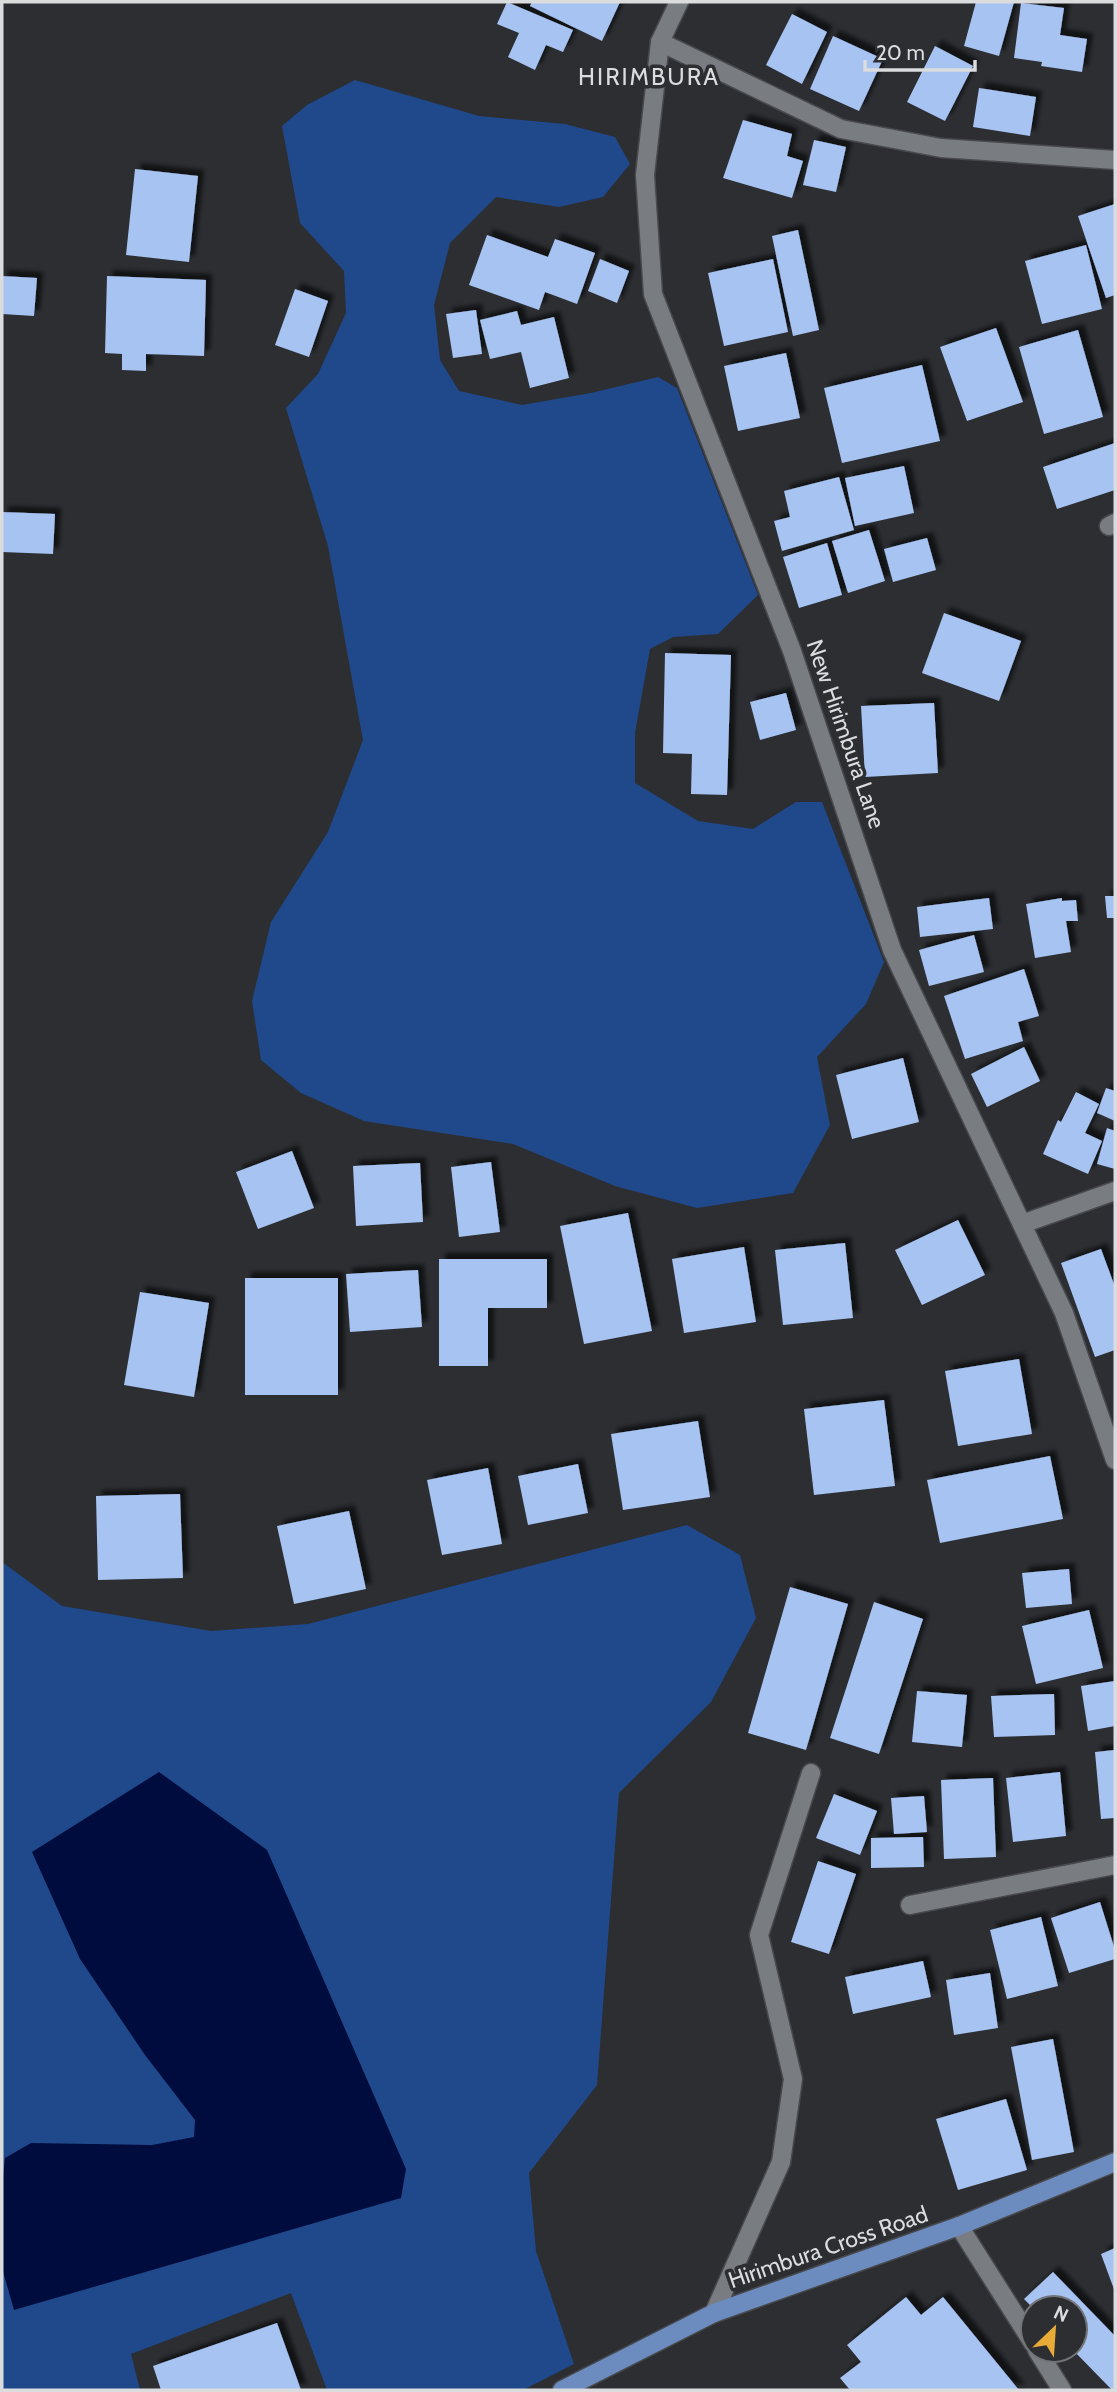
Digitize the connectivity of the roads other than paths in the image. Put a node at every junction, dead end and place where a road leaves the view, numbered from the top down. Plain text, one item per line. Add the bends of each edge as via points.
1 (679, 2) edge
2 (660, 42) junction
3 (1115, 160) edge
4 (1115, 1191) edge
5 (1022, 1224) junction
6 (1115, 1460) edge
7 (811, 1773) dead end
8 (1115, 1865) edge
9 (910, 1905) dead end
10 (1115, 2162) edge
11 (959, 2227) junction
12 (714, 2313) junction
13 (1019, 2321) edge
14 (1046, 2364) edge
15 (562, 2390) edge
16 (1062, 2390) edge

1 - 2 street, New Hirimbura Lane
2 - 3 street via 841,129 941,148
2 - 5 street, New Hirimbura Lane via 645,175 653,294 792,651 892,950
4 - 5 street
5 - 6 street, New Hirimbura Lane via 1064,1313
7 - 12 street via 759,1935 793,2079 781,2162
8 - 9 street
10 - 11 main road, Hirimbura Cross Road
11 - 12 main road, Hirimbura Cross Road
11 - 13 street
12 - 15 main road, Hirimbura Cross Road
14 - 16 street

